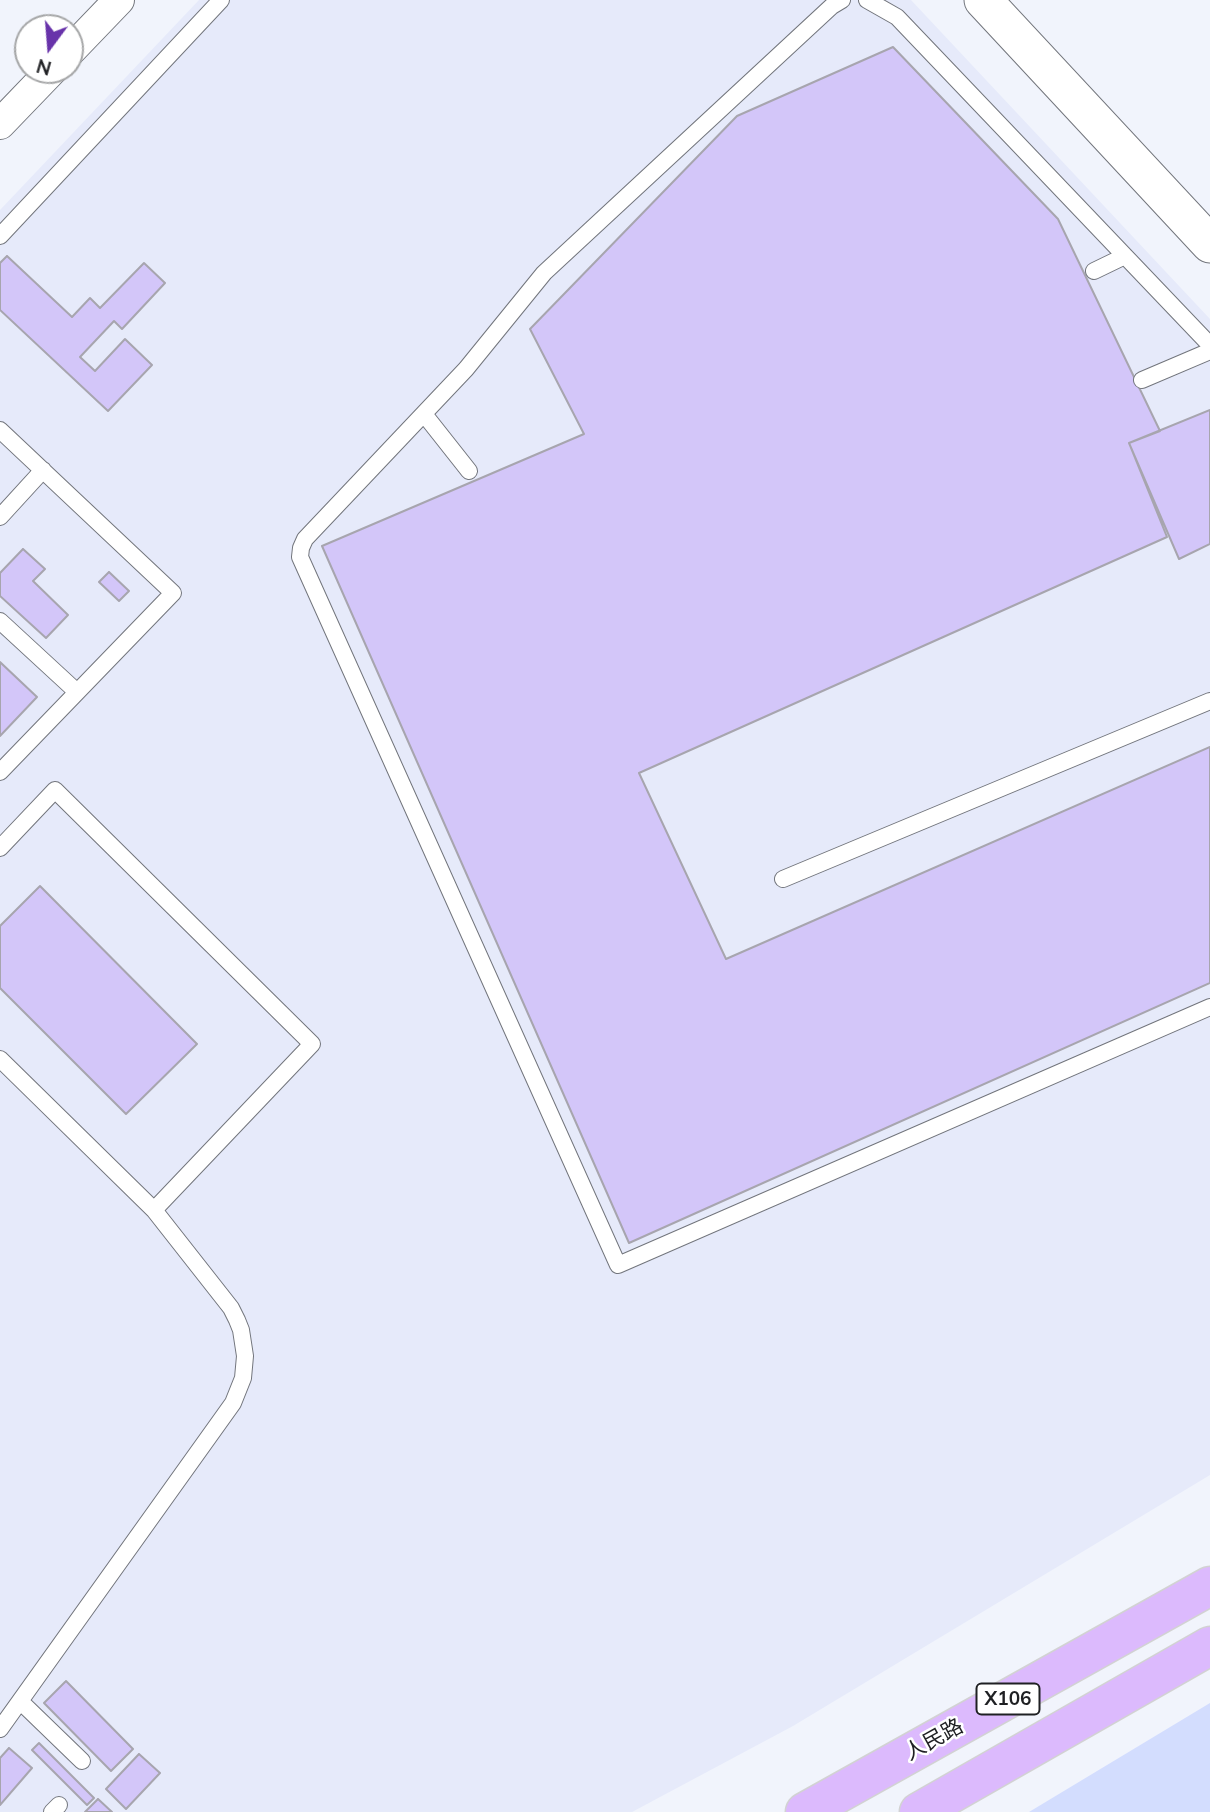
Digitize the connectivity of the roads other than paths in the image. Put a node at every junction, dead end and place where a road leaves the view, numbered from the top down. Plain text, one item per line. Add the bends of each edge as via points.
1 (120, 0) edge
2 (221, 0) edge
3 (842, 0) edge
4 (867, 0) edge
5 (983, 0) edge
6 (84, 37) edge
7 (39, 84) edge
8 (0, 124) edge
9 (0, 236) edge
10 (1210, 244) edge
11 (1125, 256) junction
12 (1094, 271) dead end
13 (1210, 345) edge
14 (1210, 351) edge
15 (1142, 380) dead end
16 (424, 414) junction
17 (0, 430) edge
18 (43, 470) junction
19 (469, 471) dead end
20 (0, 517) edge
21 (0, 621) edge
22 (77, 692) junction
23 (1210, 701) edge
24 (0, 772) edge
25 (0, 848) edge
26 (783, 879) dead end
27 (1210, 1007) edge
28 (0, 1059) edge
29 (154, 1210) junction
30 (1210, 1586) edge
31 (1210, 1646) edge
32 (21, 1702) junction
33 (0, 1729) edge
34 (82, 1761) dead end
35 (805, 1812) edge
36 (919, 1812) edge

1 - 6 street
2 - 9 lane
3 - 16 lane via 544,273
4 - 11 lane via 897,16
5 - 10 street
7 - 8 street
11 - 12 lane
11 - 13 lane
14 - 15 lane
16 - 19 lane
16 - 27 lane via 305,539 300,558 618,1265
17 - 18 lane
18 - 20 lane
18 - 22 lane via 173,593
21 - 22 lane
22 - 24 lane
23 - 26 lane
25 - 29 lane via 55,790 312,1044
28 - 29 lane
29 - 32 lane via 231,1308 244,1343 243,1378 233,1403
30 - 35 main road, 人民路 / X106
31 - 36 main road, X106
32 - 33 lane
32 - 34 lane

